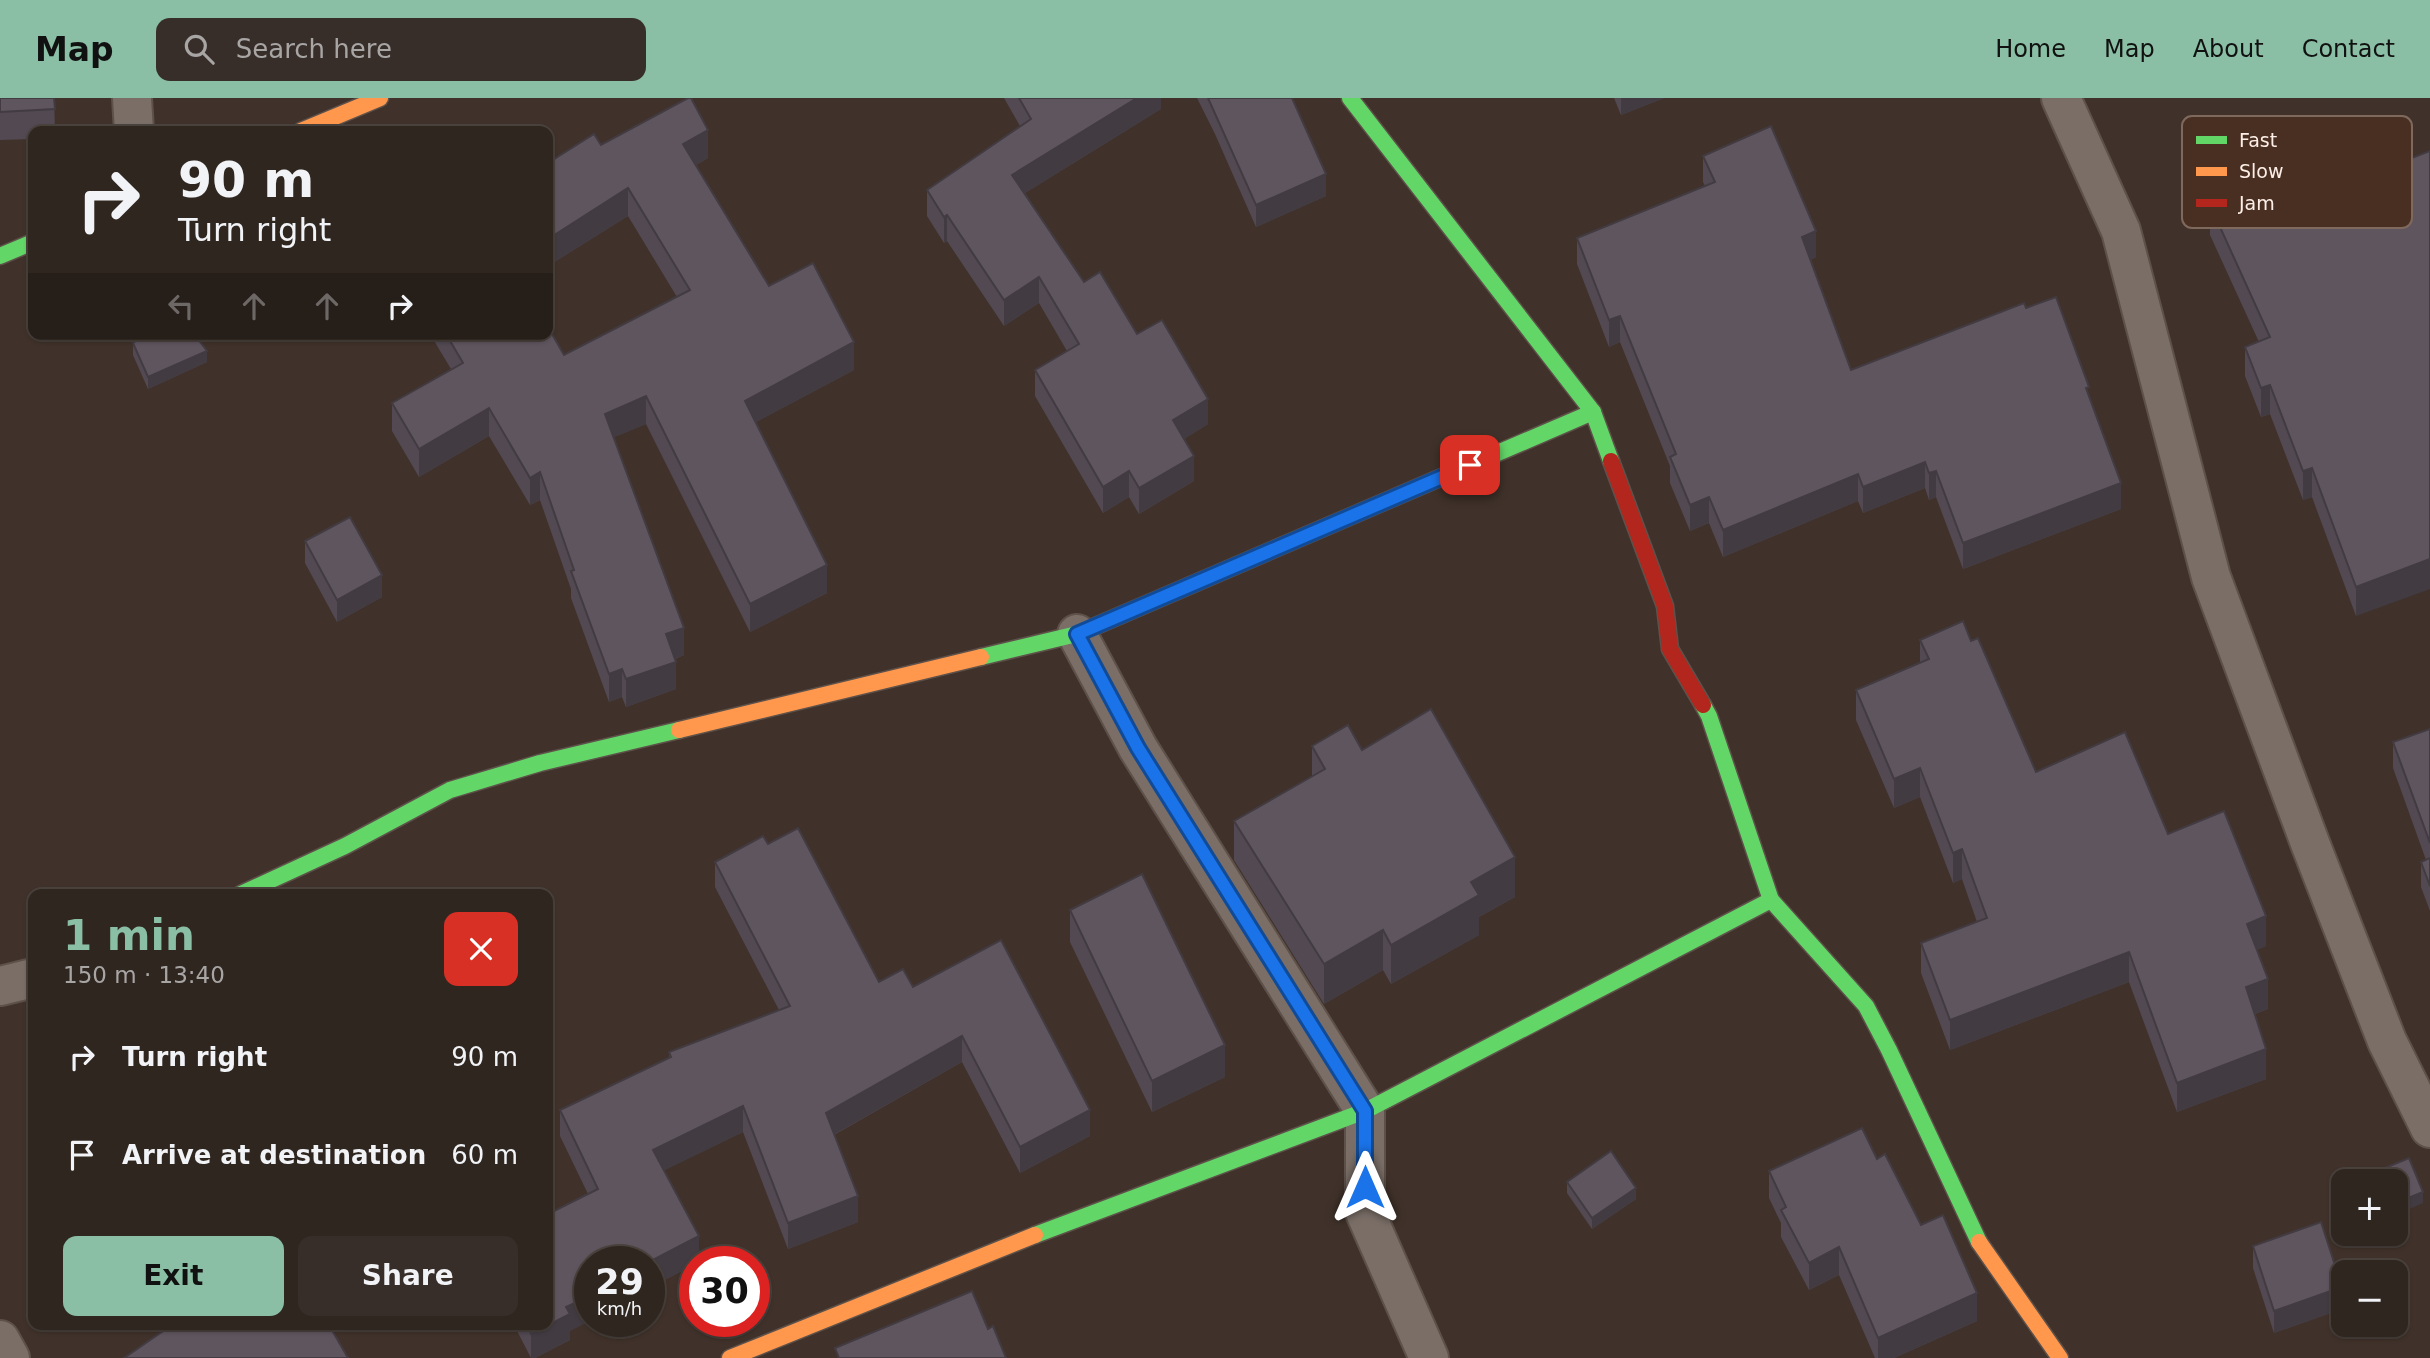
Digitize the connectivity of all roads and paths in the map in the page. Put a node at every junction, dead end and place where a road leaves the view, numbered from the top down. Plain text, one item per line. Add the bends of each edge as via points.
1 (132, 98) edge
2 (380, 98) edge
3 (1350, 98) edge
4 (2061, 98) edge
5 (135, 126) edge
6 (313, 126) edge
7 (28, 244) edge
8 (0, 256) edge
9 (1593, 412) junction
10 (1077, 634) junction
11 (252, 889) edge
12 (1771, 900) junction
13 (28, 979) edge
14 (0, 986) edge
15 (1365, 1111) junction
16 (2430, 1128) edge
17 (0, 1340) edge
18 (10, 1358) edge
19 (730, 1358) edge
20 (1429, 1358) edge
21 (2060, 1358) edge

1 - 5 street
2 - 6 street
3 - 9 street
4 - 16 street via 2121,231 2211,577 2387,1041
7 - 8 street
9 - 10 street
9 - 12 street via 1665,606 1670,649 1709,716
10 - 11 street via 540,763 450,790
10 - 15 street via 1138,748
12 - 15 street
12 - 21 street via 1866,1006 1978,1241
13 - 14 street
15 - 19 street via 969,1260
15 - 20 street via 1365,1212
17 - 18 street

